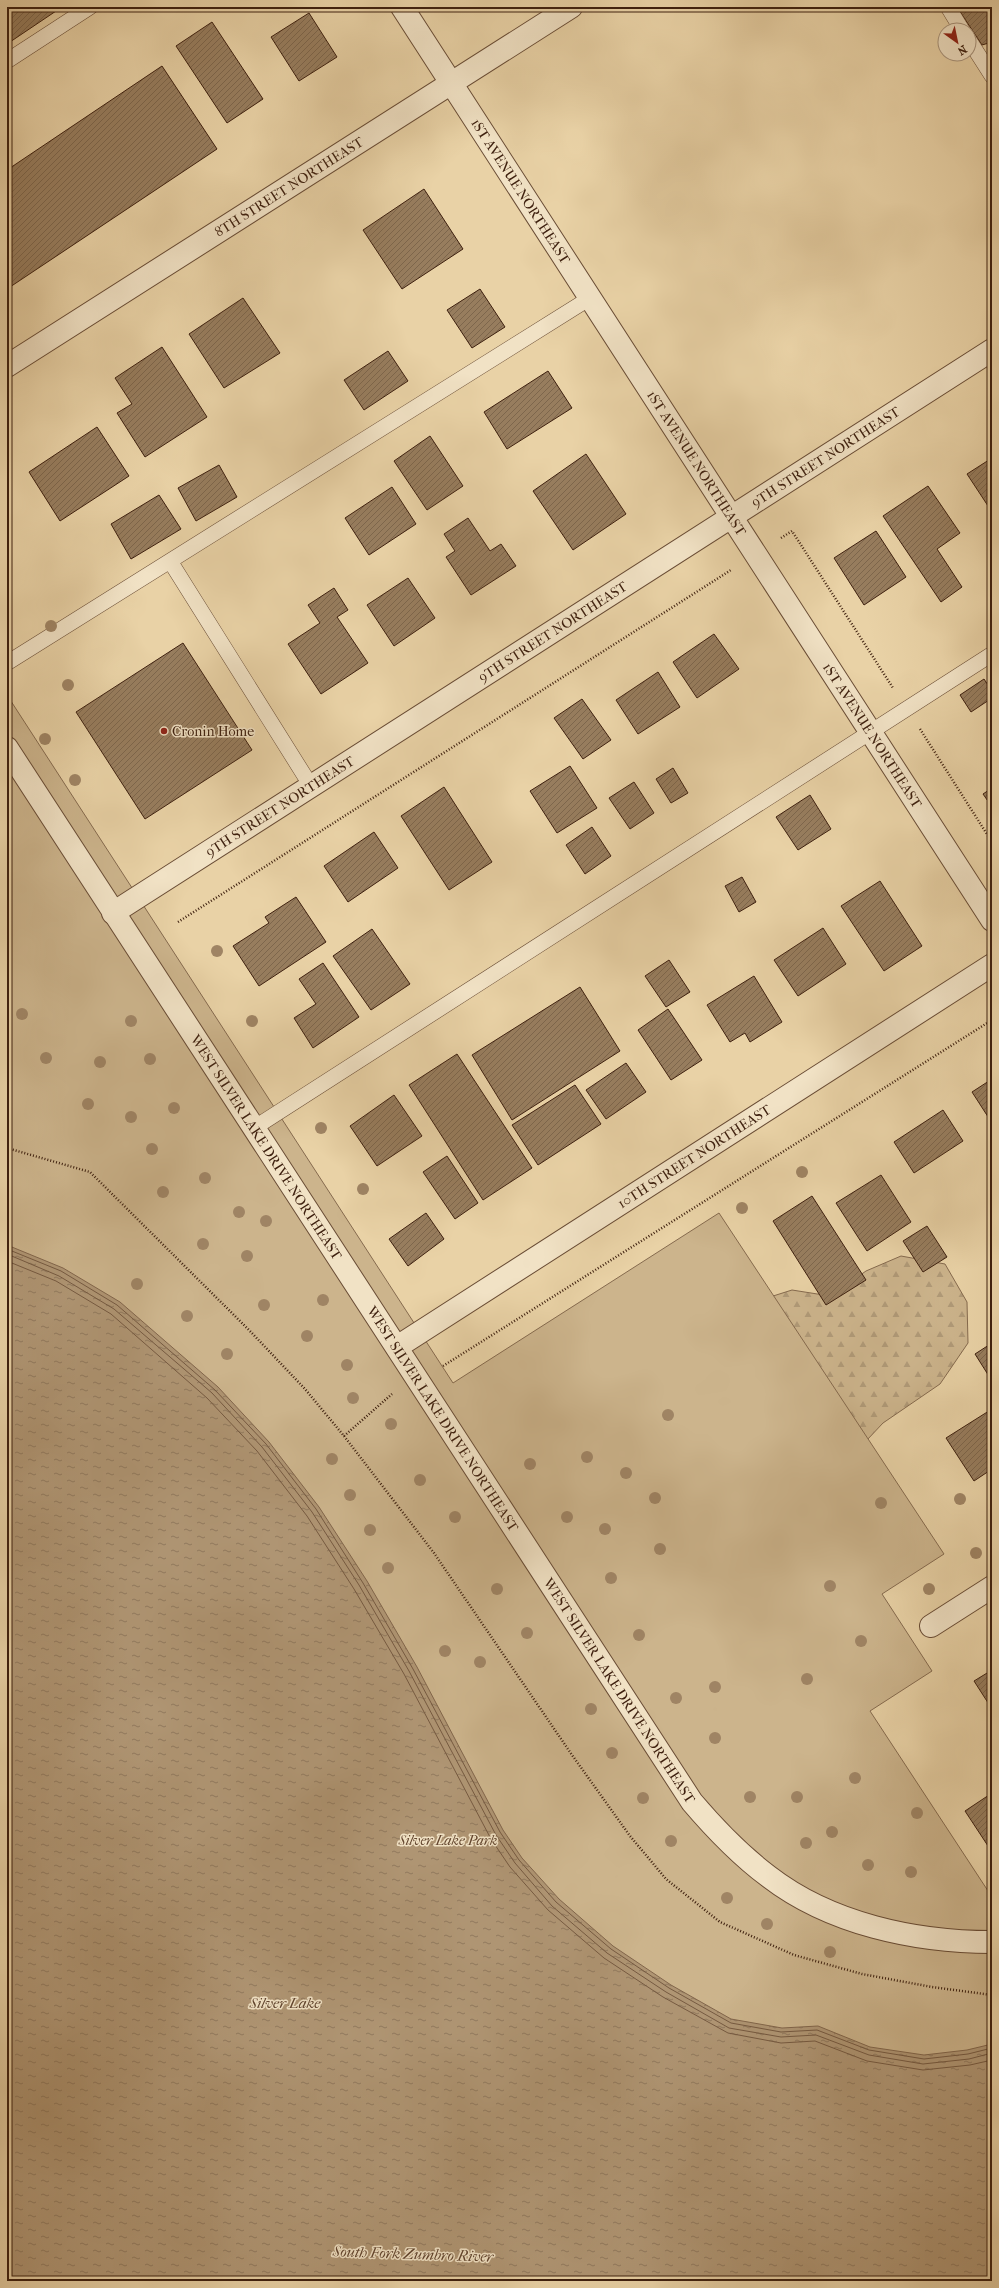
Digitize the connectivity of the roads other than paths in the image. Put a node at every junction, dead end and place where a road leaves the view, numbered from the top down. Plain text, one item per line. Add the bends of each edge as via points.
1 (90, 7) edge
2 (402, 7) edge
3 (570, 7) edge
4 (948, 7) edge
5 (957, 22) edge
6 (977, 53) edge
7 (7, 61) edge
8 (992, 76) edge
9 (451, 84) junction
10 (590, 298) junction
11 (992, 350) edge
12 (7, 366) edge
13 (731, 518) junction
14 (170, 561) junction
15 (992, 654) edge
16 (7, 662) edge
17 (872, 731) junction
18 (7, 748) edge
19 (311, 786) junction
20 (114, 913) junction
21 (992, 920) edge
22 (992, 965) edge
23 (254, 1128) junction
24 (397, 1347) junction
25 (992, 1587) edge
26 (931, 1626) dead end
27 (992, 1942) edge

1 - 7 lane
2 - 9 street, 1ST AVENUE NORTHEAST
3 - 9 street, 8TH STREET NORTHEAST
4 - 5 lane
6 - 8 lane
9 - 10 street, 1ST AVENUE NORTHEAST
9 - 12 street, 8TH STREET NORTHEAST
10 - 13 street, 1ST AVENUE NORTHEAST
10 - 14 lane
11 - 13 street, 9TH STREET NORTHEAST
13 - 17 street, 1ST AVENUE NORTHEAST
13 - 19 street, 9TH STREET NORTHEAST
14 - 16 lane
14 - 19 lane
15 - 17 lane
17 - 21 street, 1ST AVENUE NORTHEAST
17 - 23 lane
18 - 20 street, WEST SILVER LAKE DRIVE NORTHEAST
19 - 20 street, 9TH STREET NORTHEAST
20 - 23 street, WEST SILVER LAKE DRIVE NORTHEAST
22 - 24 street, 10TH STREET NORTHEAST
23 - 24 street, WEST SILVER LAKE DRIVE NORTHEAST
24 - 27 street, WEST SILVER LAKE DRIVE NORTHEAST via 673,1775 696,1807 731,1845 769,1877 791,1891 861,1923 950,1941
25 - 26 street

